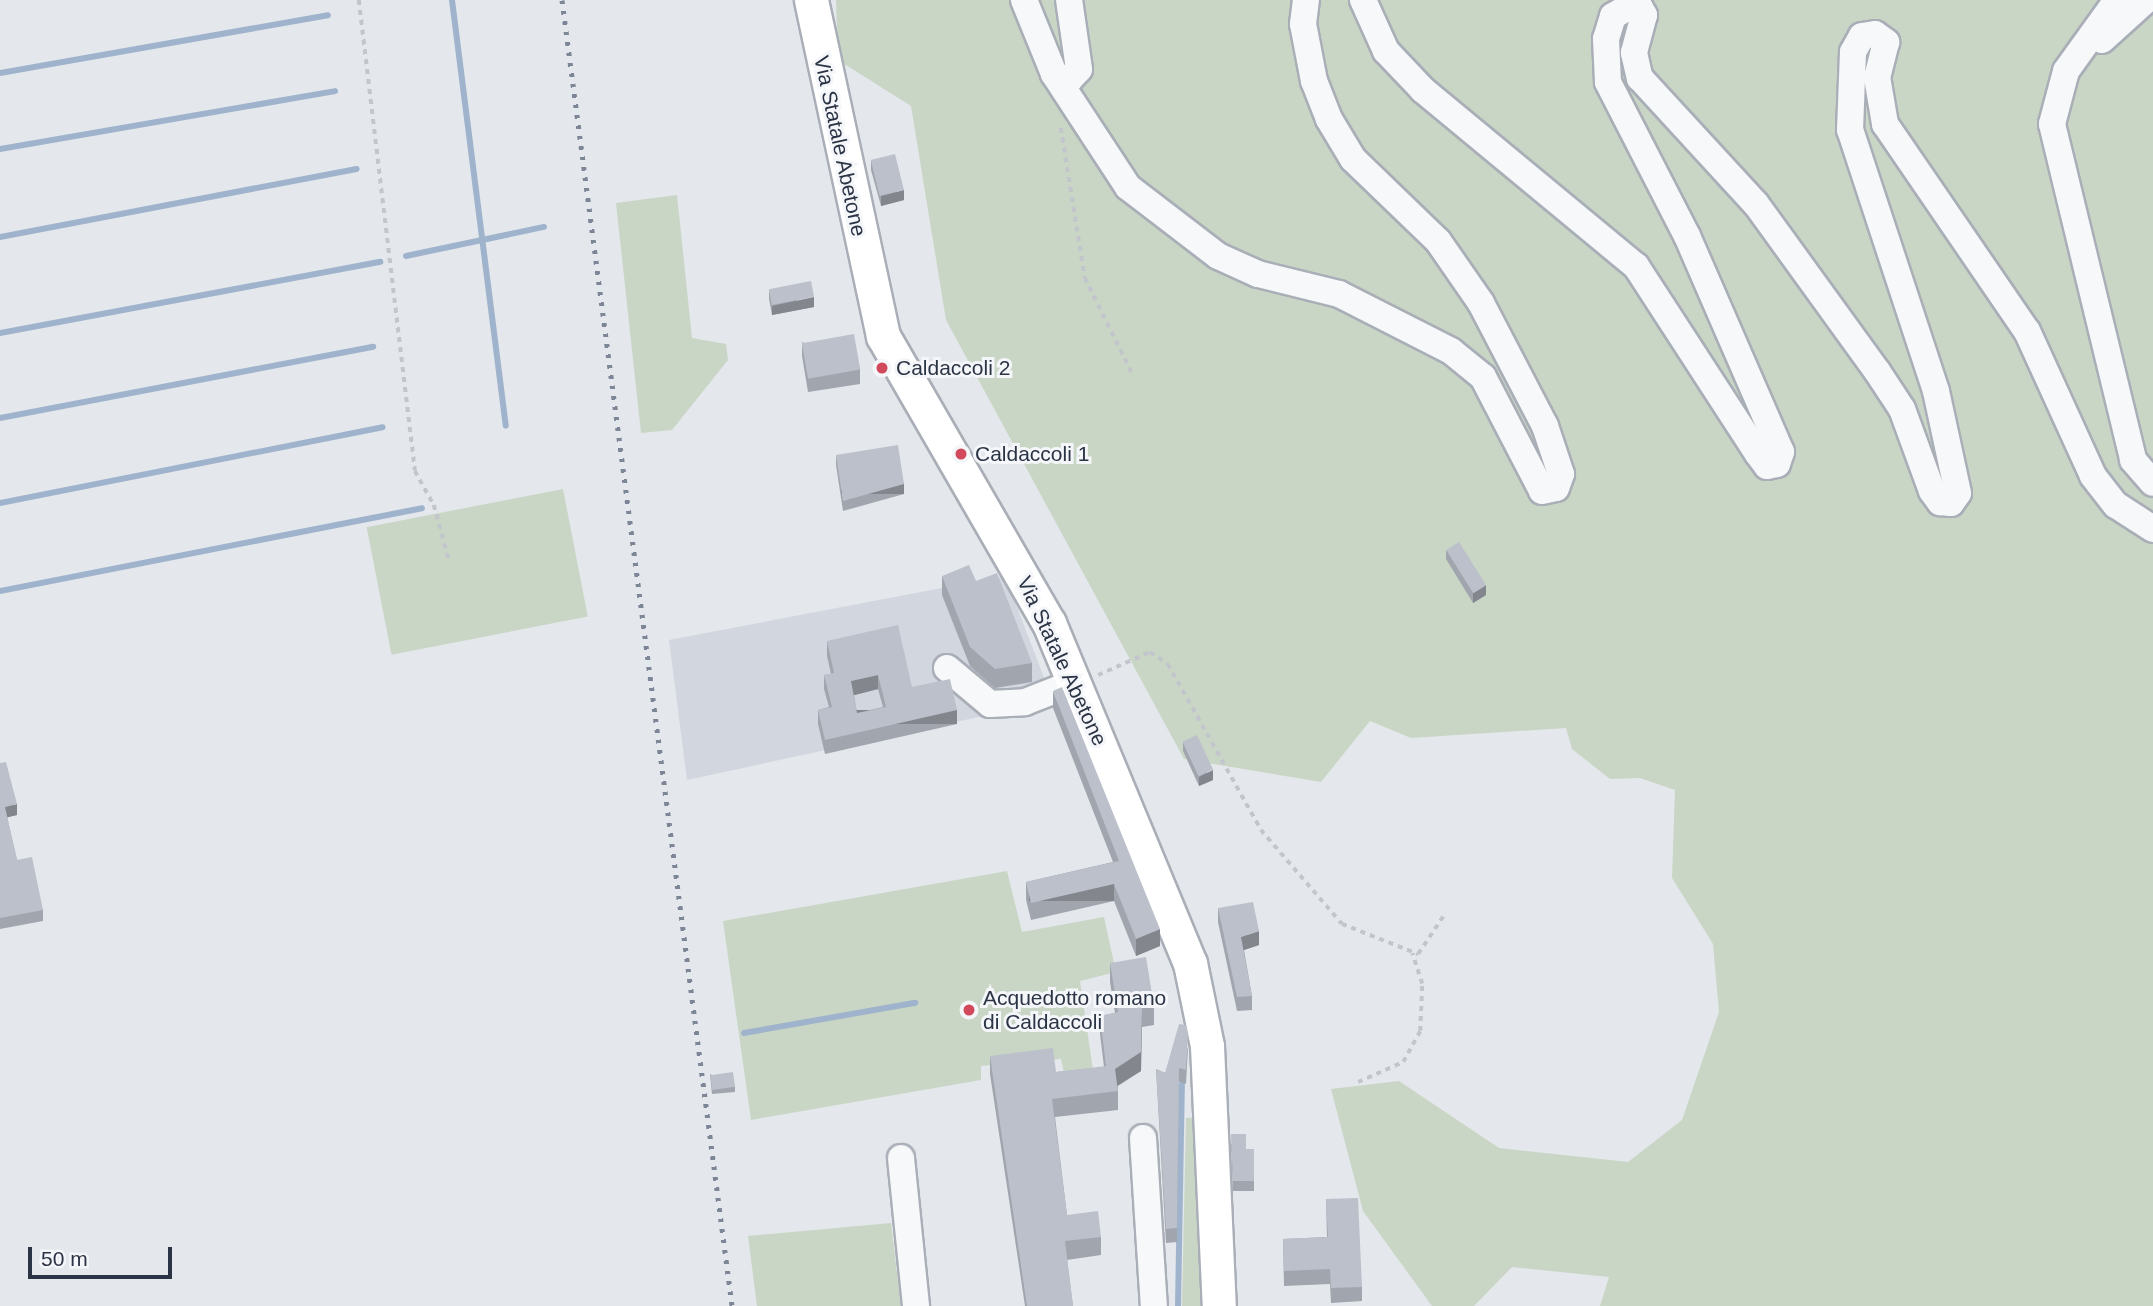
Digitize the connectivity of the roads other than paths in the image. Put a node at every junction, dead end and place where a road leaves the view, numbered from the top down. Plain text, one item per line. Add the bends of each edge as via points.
1 (811, 0) edge
2 (1024, 0) edge
3 (1069, 0) edge
4 (1306, 0) edge
5 (1363, 0) edge
6 (2117, 0) edge
7 (2146, 0) edge
8 (2066, 71) junction
9 (1054, 74) junction
10 (2153, 483) edge
11 (2153, 529) edge
12 (947, 668) dead end
13 (1077, 684) junction
14 (1143, 1138) dead end
15 (901, 1158) dead end
16 (916, 1306) edge
17 (1154, 1306) edge
18 (1219, 1306) edge

1 - 13 main road, Via Statale Abetone via 883,336 1023,575
2 - 9 lane
3 - 9 lane via 1079,69 1068,82
4 - 9 lane via 1312,70 1329,120 1353,159 1438,241 1494,324 1545,426 1561,474 1556,488 1542,491 1483,377 1451,351 1339,294 1258,274 1188,237 1128,187
5 - 11 lane via 1386,51 1423,90 1636,266 1758,454 1767,466 1777,464 1781,452 1687,236 1608,82 1606,39 1613,16 1637,2 1644,15 1634,53 1640,78 1756,204 1902,409 1932,491 1940,502 1951,503 1958,493 1936,391 1850,130 1853,52 1862,36 1875,34 1886,42 1877,77 1885,124 2027,331 2093,476 2116,505
6 - 8 lane
7 - 8 lane
8 - 10 lane via 2052,124 2058,158 2103,314 2133,460
12 - 13 lane via 990,704 1026,702
13 - 18 main road, Via Statale Abetone via 1183,943 1198,998 1207,1046
14 - 17 lane
15 - 16 lane

